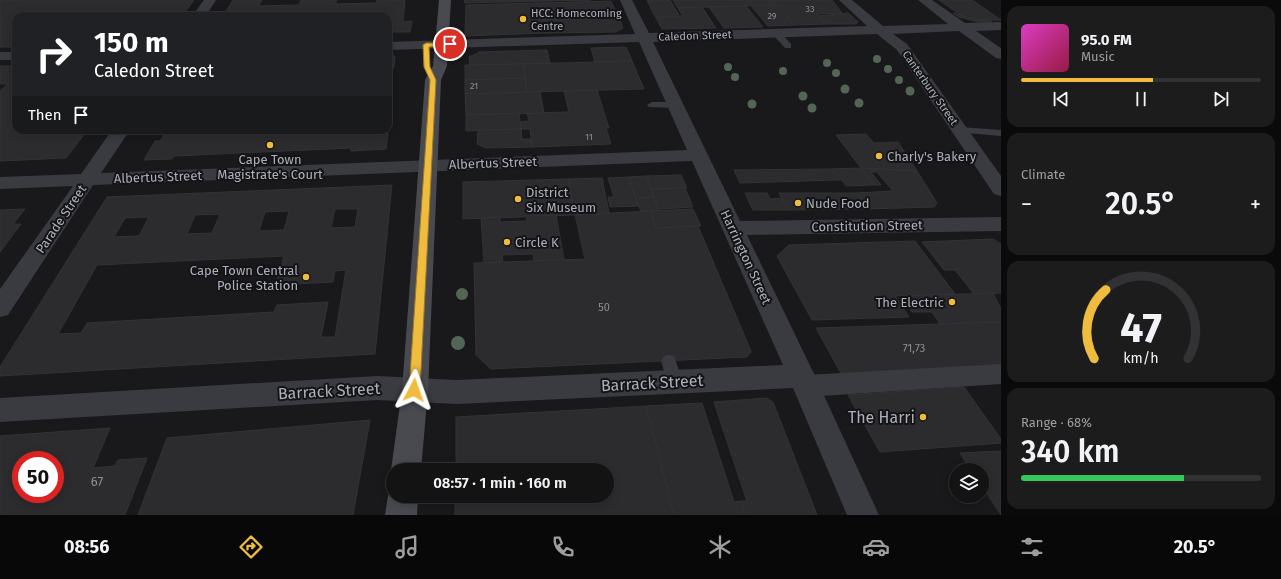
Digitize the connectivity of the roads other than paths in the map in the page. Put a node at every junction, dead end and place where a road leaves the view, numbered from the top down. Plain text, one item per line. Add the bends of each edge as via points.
1 (210, 0) edge
2 (445, 0) edge
3 (626, 0) edge
4 (845, 0) edge
5 (924, 0) edge
6 (202, 12) edge
7 (1001, 26) edge
8 (963, 28) junction
9 (882, 30) junction
10 (777, 34) junction
11 (427, 38) junction
12 (645, 38) junction
13 (392, 45) edge
14 (442, 45) junction
15 (788, 46) dead end
16 (1001, 55) edge
17 (0, 56) edge
18 (12, 56) edge
19 (433, 80) junction
20 (675, 104) junction
21 (652, 105) dead end
22 (960, 130) junction
23 (1001, 133) edge
24 (118, 134) edge
25 (699, 155) junction
26 (429, 166) junction
27 (88, 180) junction
28 (0, 183) edge
29 (1001, 190) edge
30 (1001, 224) edge
31 (733, 228) junction
32 (0, 308) edge
33 (1001, 374) edge
34 (804, 381) junction
35 (414, 390) junction
36 (0, 410) edge
37 (407, 463) edge
38 (402, 503) edge
39 (401, 515) edge
40 (863, 515) edge

1 - 6 street
2 - 14 main road
3 - 12 street, Harrington Street
4 - 9 street, Canterbury Street
5 - 8 street
7 - 8 street, Caledon Street
8 - 9 street, Caledon Street
8 - 16 street
9 - 10 street, Caledon Street
9 - 22 street, Canterbury Street via 902,47
10 - 12 street, Caledon Street
10 - 15 lane
11 - 13 street, Caledon Street
11 - 14 street, Caledon Street
11 - 19 main road via 427,67
12 - 14 street, Caledon Street
12 - 20 street, Harrington Street
14 - 19 main road via 440,66
17 - 18 street
19 - 26 main road
20 - 21 lane
20 - 25 street, Harrington Street
22 - 23 lane
22 - 29 street, Canterbury Street
24 - 27 street, Parade Street
25 - 26 street, Albertus Street
25 - 31 street, Harrington Street
26 - 27 street, Albertus Street
26 - 35 main road
27 - 28 street, Albertus Street
27 - 32 street, Parade Street
30 - 31 street, Constitution Street
31 - 34 street, Harrington Street
33 - 34 street, Barrack Street
34 - 35 street, Barrack Street via 672,371 457,392
34 - 40 street, Harrington Street
35 - 36 street, Barrack Street via 378,388
35 - 37 main road
38 - 39 main road

